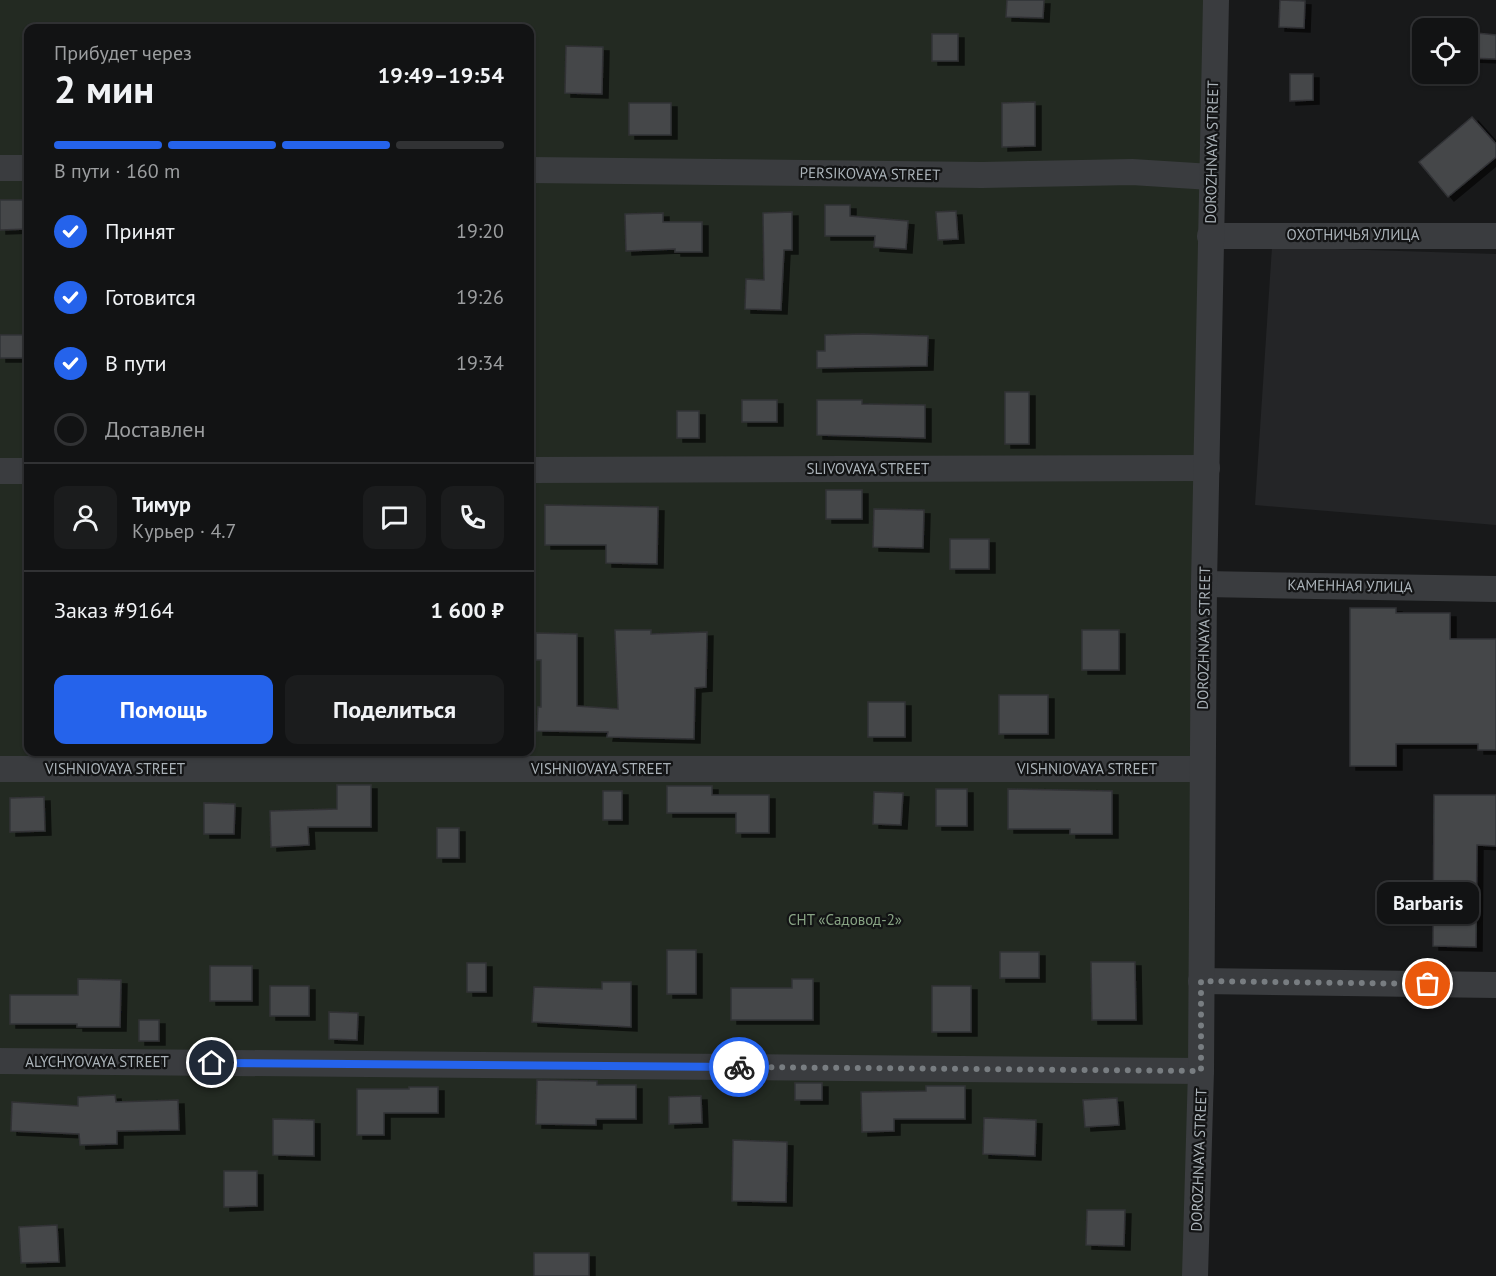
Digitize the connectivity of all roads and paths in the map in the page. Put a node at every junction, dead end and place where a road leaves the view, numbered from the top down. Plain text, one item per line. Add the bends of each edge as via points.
1 (1216, 0) edge
2 (0, 168) edge
3 (24, 168) edge
4 (534, 170) edge
5 (1211, 177) junction
6 (1210, 236) junction
7 (1496, 236) edge
8 (1208, 468) junction
9 (534, 470) edge
10 (0, 471) edge
11 (24, 471) edge
12 (1204, 584) junction
13 (1496, 589) edge
14 (0, 769) edge
15 (1202, 769) junction
16 (1201, 981) junction
17 (1496, 985) edge
18 (0, 1061) edge
19 (1201, 1071) junction
20 (1195, 1276) edge

1 - 5 street, DOROZHNAYA STREET
2 - 3 street
4 - 5 street, PERSIKOVAYA STREET via 982,175 1132,172
5 - 6 street, DOROZHNAYA STREET
6 - 7 street, ОХОТНИЧЬЯ УЛИЦА
6 - 8 street, DOROZHNAYA STREET
8 - 9 street, SLIVOVAYA STREET
8 - 12 street, DOROZHNAYA STREET
10 - 11 street
12 - 13 street, КАМЕННАЯ УЛИЦА
12 - 15 street, DOROZHNAYA STREET
14 - 15 street, VISHNIOVAYA STREET
15 - 16 street, DOROZHNAYA STREET
16 - 17 street
16 - 19 street, DOROZHNAYA STREET
18 - 19 street, ALYCHYOVAYA STREET
19 - 20 street, DOROZHNAYA STREET

